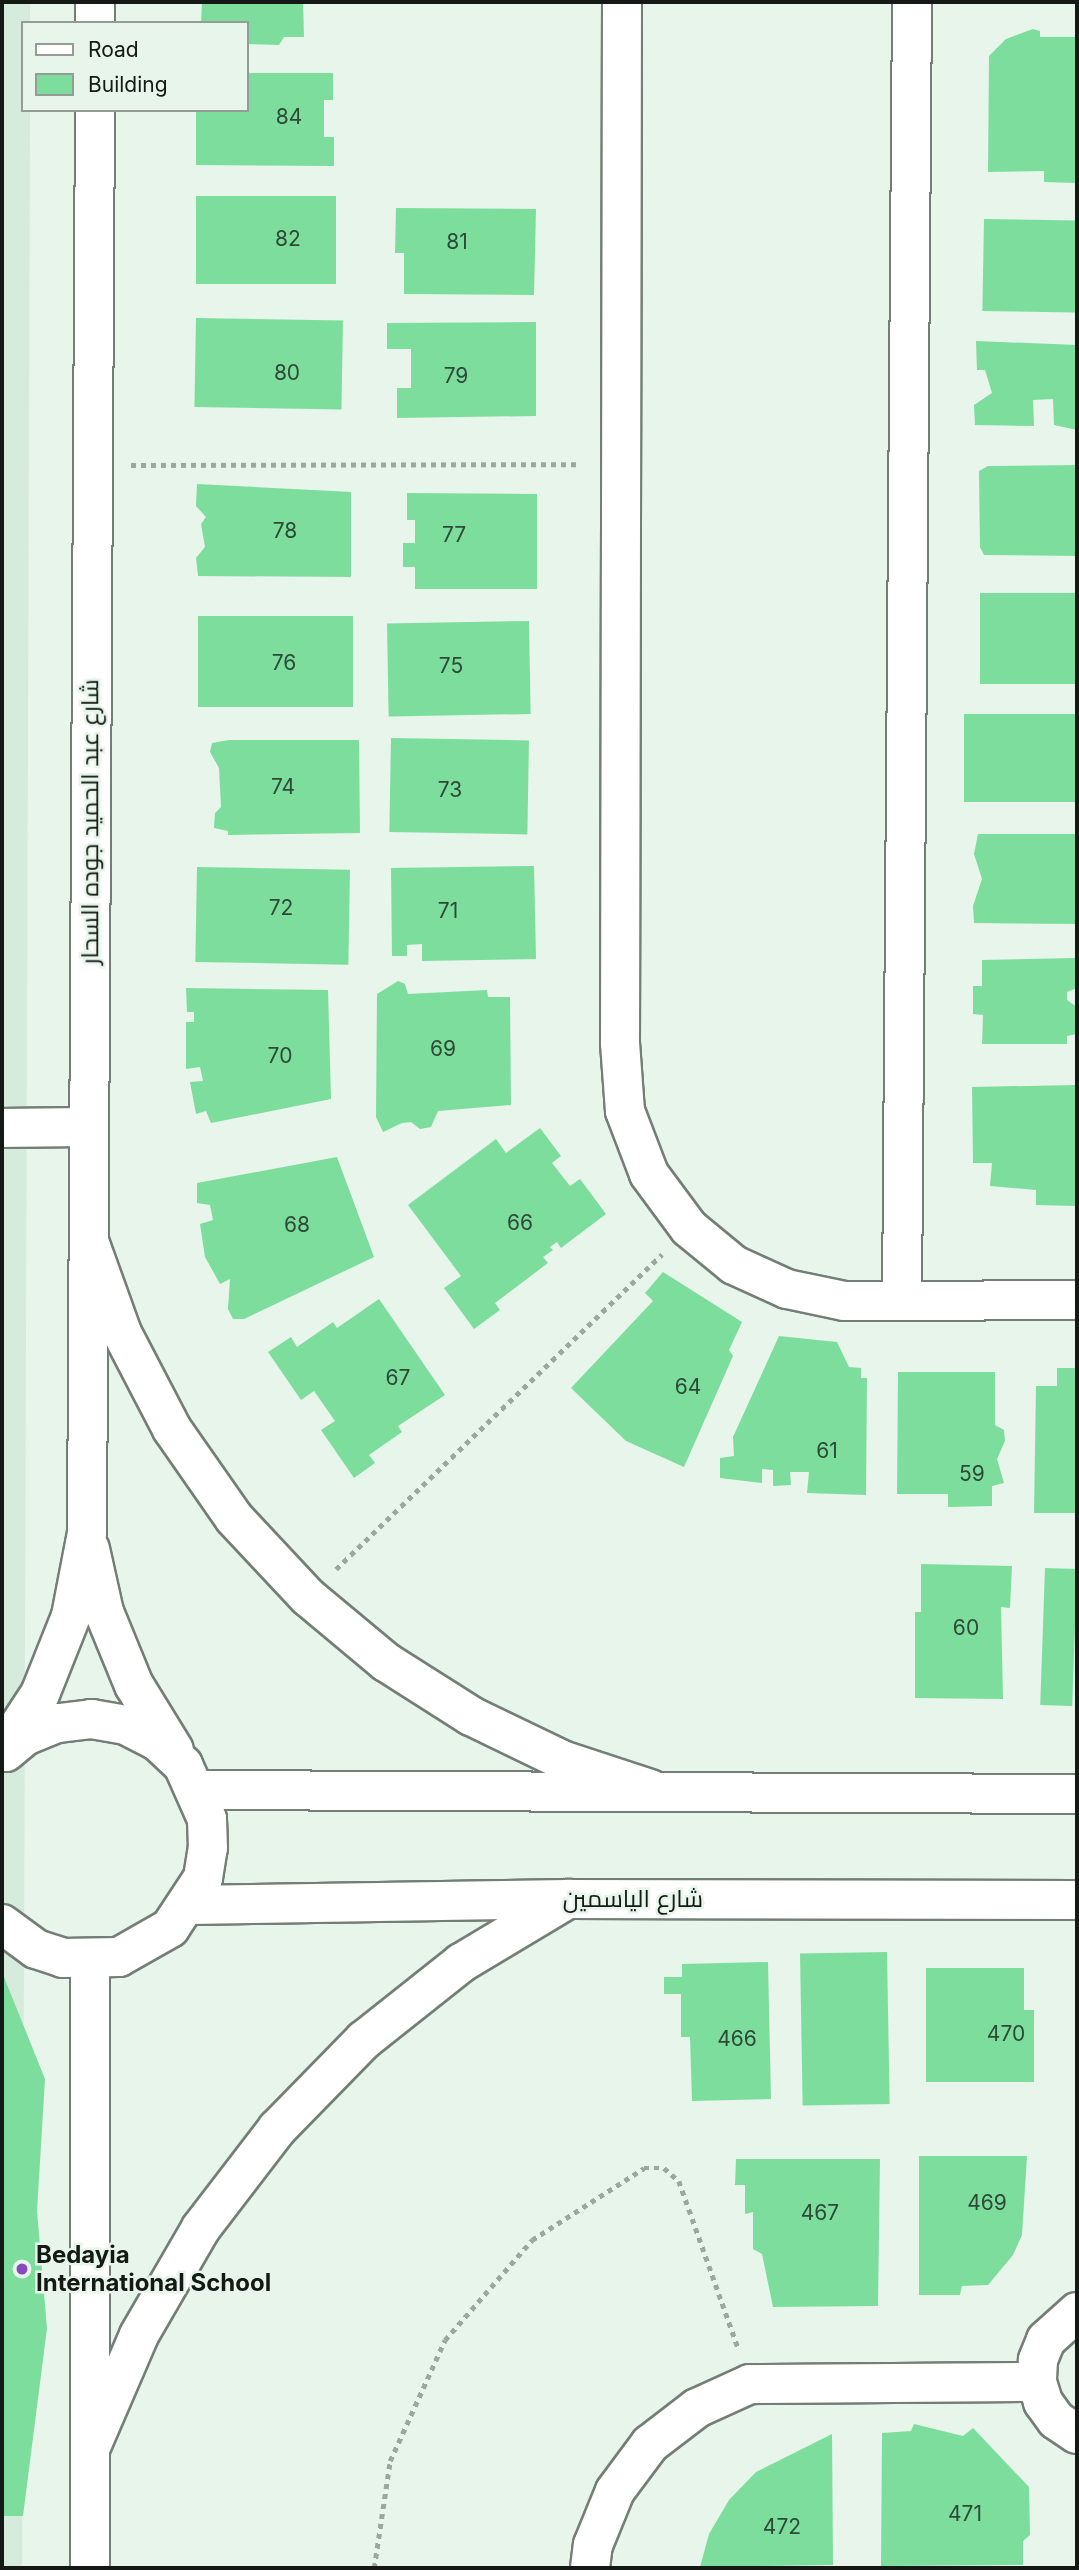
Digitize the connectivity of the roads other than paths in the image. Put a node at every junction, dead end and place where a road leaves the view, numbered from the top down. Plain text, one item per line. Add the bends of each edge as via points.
1 (95, 2) edge
2 (622, 2) edge
3 (912, 2) edge
4 (95, 21) edge
5 (95, 112) edge
6 (88, 1127) junction
7 (2, 1128) edge
8 (88, 1240) junction
9 (1077, 1300) edge
10 (902, 1301) junction
11 (87, 1533) junction
12 (2, 1754) edge
13 (191, 1778) junction
14 (659, 1791) junction
15 (1077, 1794) edge
16 (568, 1899) junction
17 (1077, 1900) edge
18 (189, 1905) junction
19 (2, 1924) edge
20 (90, 1961) junction
21 (1077, 2312) edge
22 (1037, 2382) junction
23 (1077, 2434) edge
24 (90, 2449) junction
25 (90, 2568) edge
26 (590, 2568) edge

1 - 4 street
2 - 10 street via 620,1043 625,1111 649,1174 689,1228 734,1265 787,1289 844,1301
3 - 10 street
5 - 6 street, شارع عبد الحميد جوده السحار
6 - 7 street
6 - 8 street, شارع عبد الحميد جوده السحار
8 - 11 street, شارع عبد الحميد جوده السحار
8 - 14 street via 122,1333 172,1429 234,1518 308,1597 386,1662 471,1716 562,1760
9 - 10 street
11 - 12 street, شارع عبد الحميد جوده السحار via 71,1616 40,1694
11 - 13 street, شارع عبد الحميد جوده السحار via 104,1612 134,1685
12 - 13 street via 25,1736 57,1723 92,1719 126,1725 157,1741
13 - 14 street
13 - 18 street, شارع عبد الحميد جوده السحار via 207,1819 208,1848 203,1878
14 - 15 street
16 - 17 street, شارع الياسمين
16 - 18 street, شارع الياسمين
16 - 24 street via 461,1963 364,2040 277,2129 201,2228 139,2334
18 - 20 street, شارع عبد الحميد جوده السحار via 170,1928 147,1945
19 - 20 street via 36,1949
20 - 24 street
21 - 22 street via 1046,2340 1038,2360
22 - 23 street via 1043,2402 1056,2420
22 - 26 street via 750,2384 697,2407 650,2444 615,2491 593,2545
24 - 25 street

